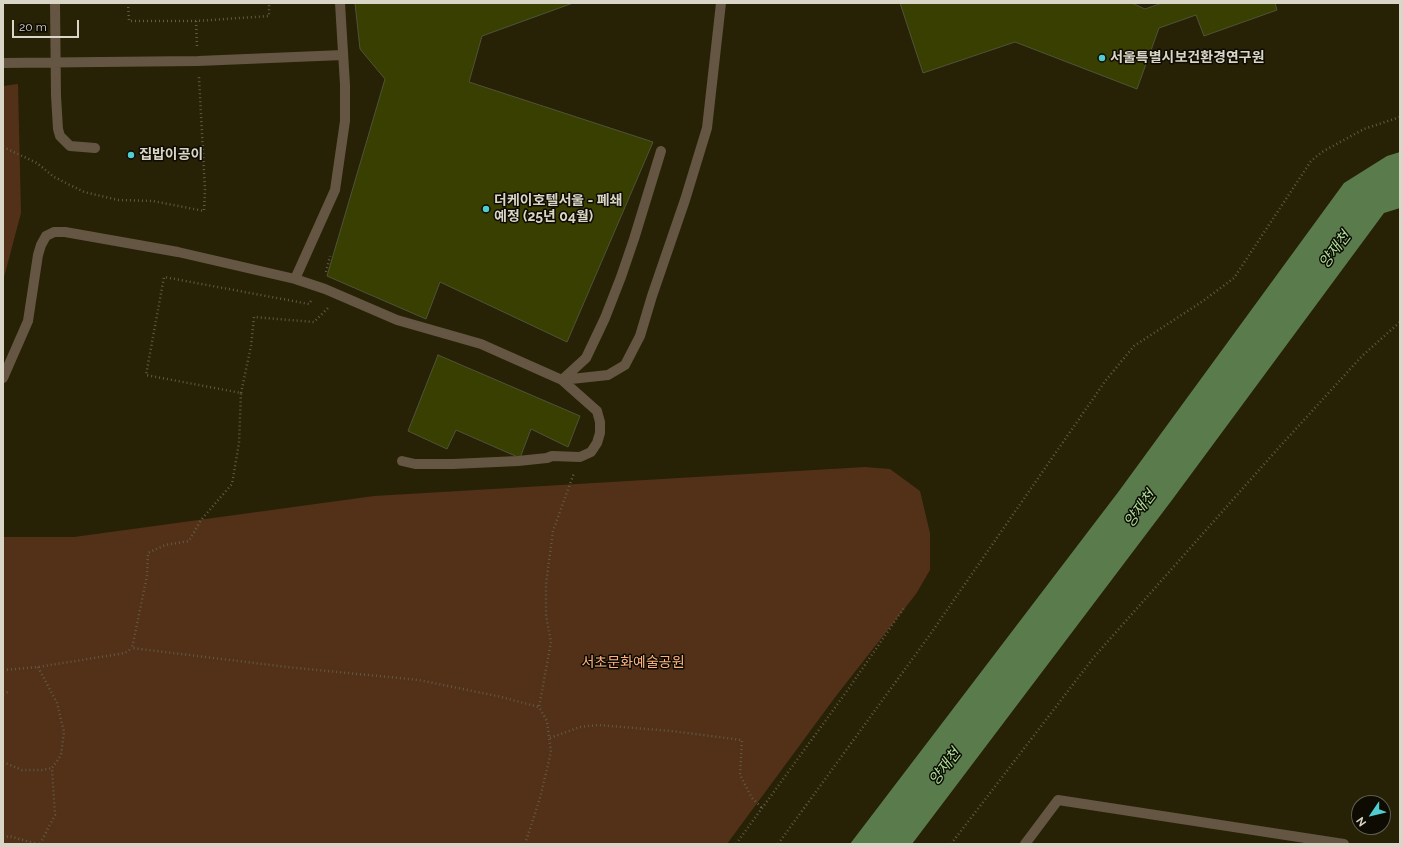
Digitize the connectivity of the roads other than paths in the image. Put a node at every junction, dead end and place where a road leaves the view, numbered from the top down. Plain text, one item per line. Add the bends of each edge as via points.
1 (54, 3) edge
2 (340, 3) edge
3 (721, 3) edge
4 (343, 55) junction
5 (3, 63) edge
6 (56, 64) junction
7 (95, 148) dead end
8 (661, 151) dead end
9 (295, 279) junction
10 (3, 378) edge
11 (562, 380) junction
12 (402, 461) dead end
13 (1025, 844) edge
14 (1344, 844) edge

1 - 6 street
2 - 4 street
3 - 11 street via 707,128 686,200 640,336 625,365 614,372 608,375
4 - 6 street
4 - 9 street via 345,121 335,190
5 - 6 street
6 - 7 street via 60,136 70,146
8 - 11 street via 634,239 605,318 586,358
9 - 10 street via 178,252 54,232 46,236 41,245 28,321
9 - 11 street via 397,320 481,344
11 - 12 street via 597,412 600,433 591,452 580,457 552,456 518,461 453,464 415,464
13 - 14 street via 1058,800

